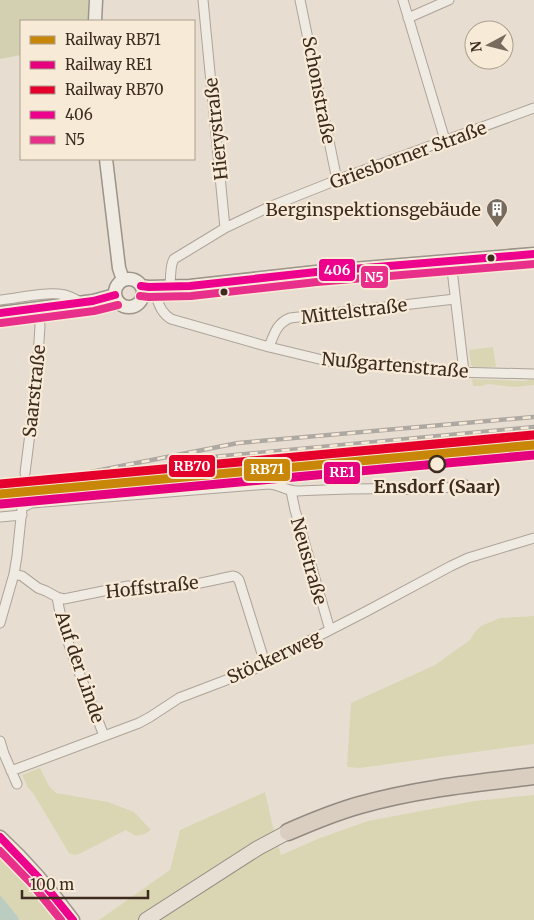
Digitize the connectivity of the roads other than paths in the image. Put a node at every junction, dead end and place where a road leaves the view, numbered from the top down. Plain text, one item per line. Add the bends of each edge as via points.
1 (96, 0) edge
2 (203, 0) edge
3 (300, 0) edge
4 (403, 0) edge
5 (448, 0) edge
6 (408, 18) junction
7 (95, 20) edge
8 (534, 108) edge
9 (445, 140) junction
10 (106, 160) edge
11 (338, 180) junction
12 (225, 228) junction
13 (534, 254) edge
14 (450, 262) junction
15 (123, 280) junction
16 (169, 286) junction
17 (190, 286) junction
18 (141, 292) junction
19 (156, 294) junction
20 (114, 295) junction
21 (455, 299) junction
22 (0, 300) edge
23 (80, 302) junction
24 (38, 308) junction
25 (0, 313) edge
26 (269, 347) junction
27 (464, 372) junction
28 (534, 374) edge
29 (25, 473) dead end
30 (464, 484) dead end
31 (291, 491) junction
32 (22, 512) junction
33 (0, 517) edge
34 (534, 538) edge
35 (14, 574) junction
36 (57, 597) junction
37 (0, 623) edge
38 (330, 630) junction
39 (265, 663) junction
40 (104, 736) junction
41 (0, 741) edge
42 (11, 771) junction
43 (534, 776) edge
44 (17, 784) dead end
45 (288, 832) joint
46 (0, 837) edge
47 (154, 918) edge
48 (73, 920) edge

1 - 7 main road
2 - 12 street, Hierystraße
3 - 11 street, Schonstraße
4 - 6 street
5 - 6 street
6 - 9 street
8 - 9 street, Griesborner Straße
9 - 11 street, Griesborner Straße
10 - 15 main road
11 - 12 street, Griesborner Straße
12 - 16 street, Griesborner Straße via 172,263
13 - 14 main road
14 - 17 main road
14 - 21 street
15 - 18 main road via 138,282
15 - 20 main road via 116,286
16 - 17 main road
16 - 18 main road
17 - 19 main road
18 - 19 main road
18 - 20 main road via 136,305 127,307 119,304
19 - 26 street, Nußgartenstraße via 161,310 171,319
20 - 23 main road
21 - 26 street, Mittelstraße via 290,318 279,325
21 - 27 street
22 - 23 street via 58,294
23 - 24 main road
24 - 25 main road
24 - 29 street, Saarstraße via 36,386
26 - 27 street, Nußgartenstraße via 344,363
27 - 28 street, Nußgartenstraße
30 - 31 street via 438,488
31 - 32 street via 273,484 258,484 32,504
31 - 38 street, Neustraße
32 - 33 street
32 - 35 street
34 - 38 street, Stöckerweg via 468,558
35 - 36 street, Hoffstraße
35 - 37 street
36 - 39 street, Hoffstraße via 64,599 128,586 176,588 233,576 239,580
36 - 40 street, Auf der Linde via 72,656
38 - 39 street, Stöckerweg
39 - 40 street, Stöckerweg via 193,692 144,720
40 - 42 street, Stöckerweg
41 - 42 street
42 - 44 street
43 - 45 highway via 385,798 330,814
45 - 47 main road via 250,853
46 - 48 main road via 38,876

